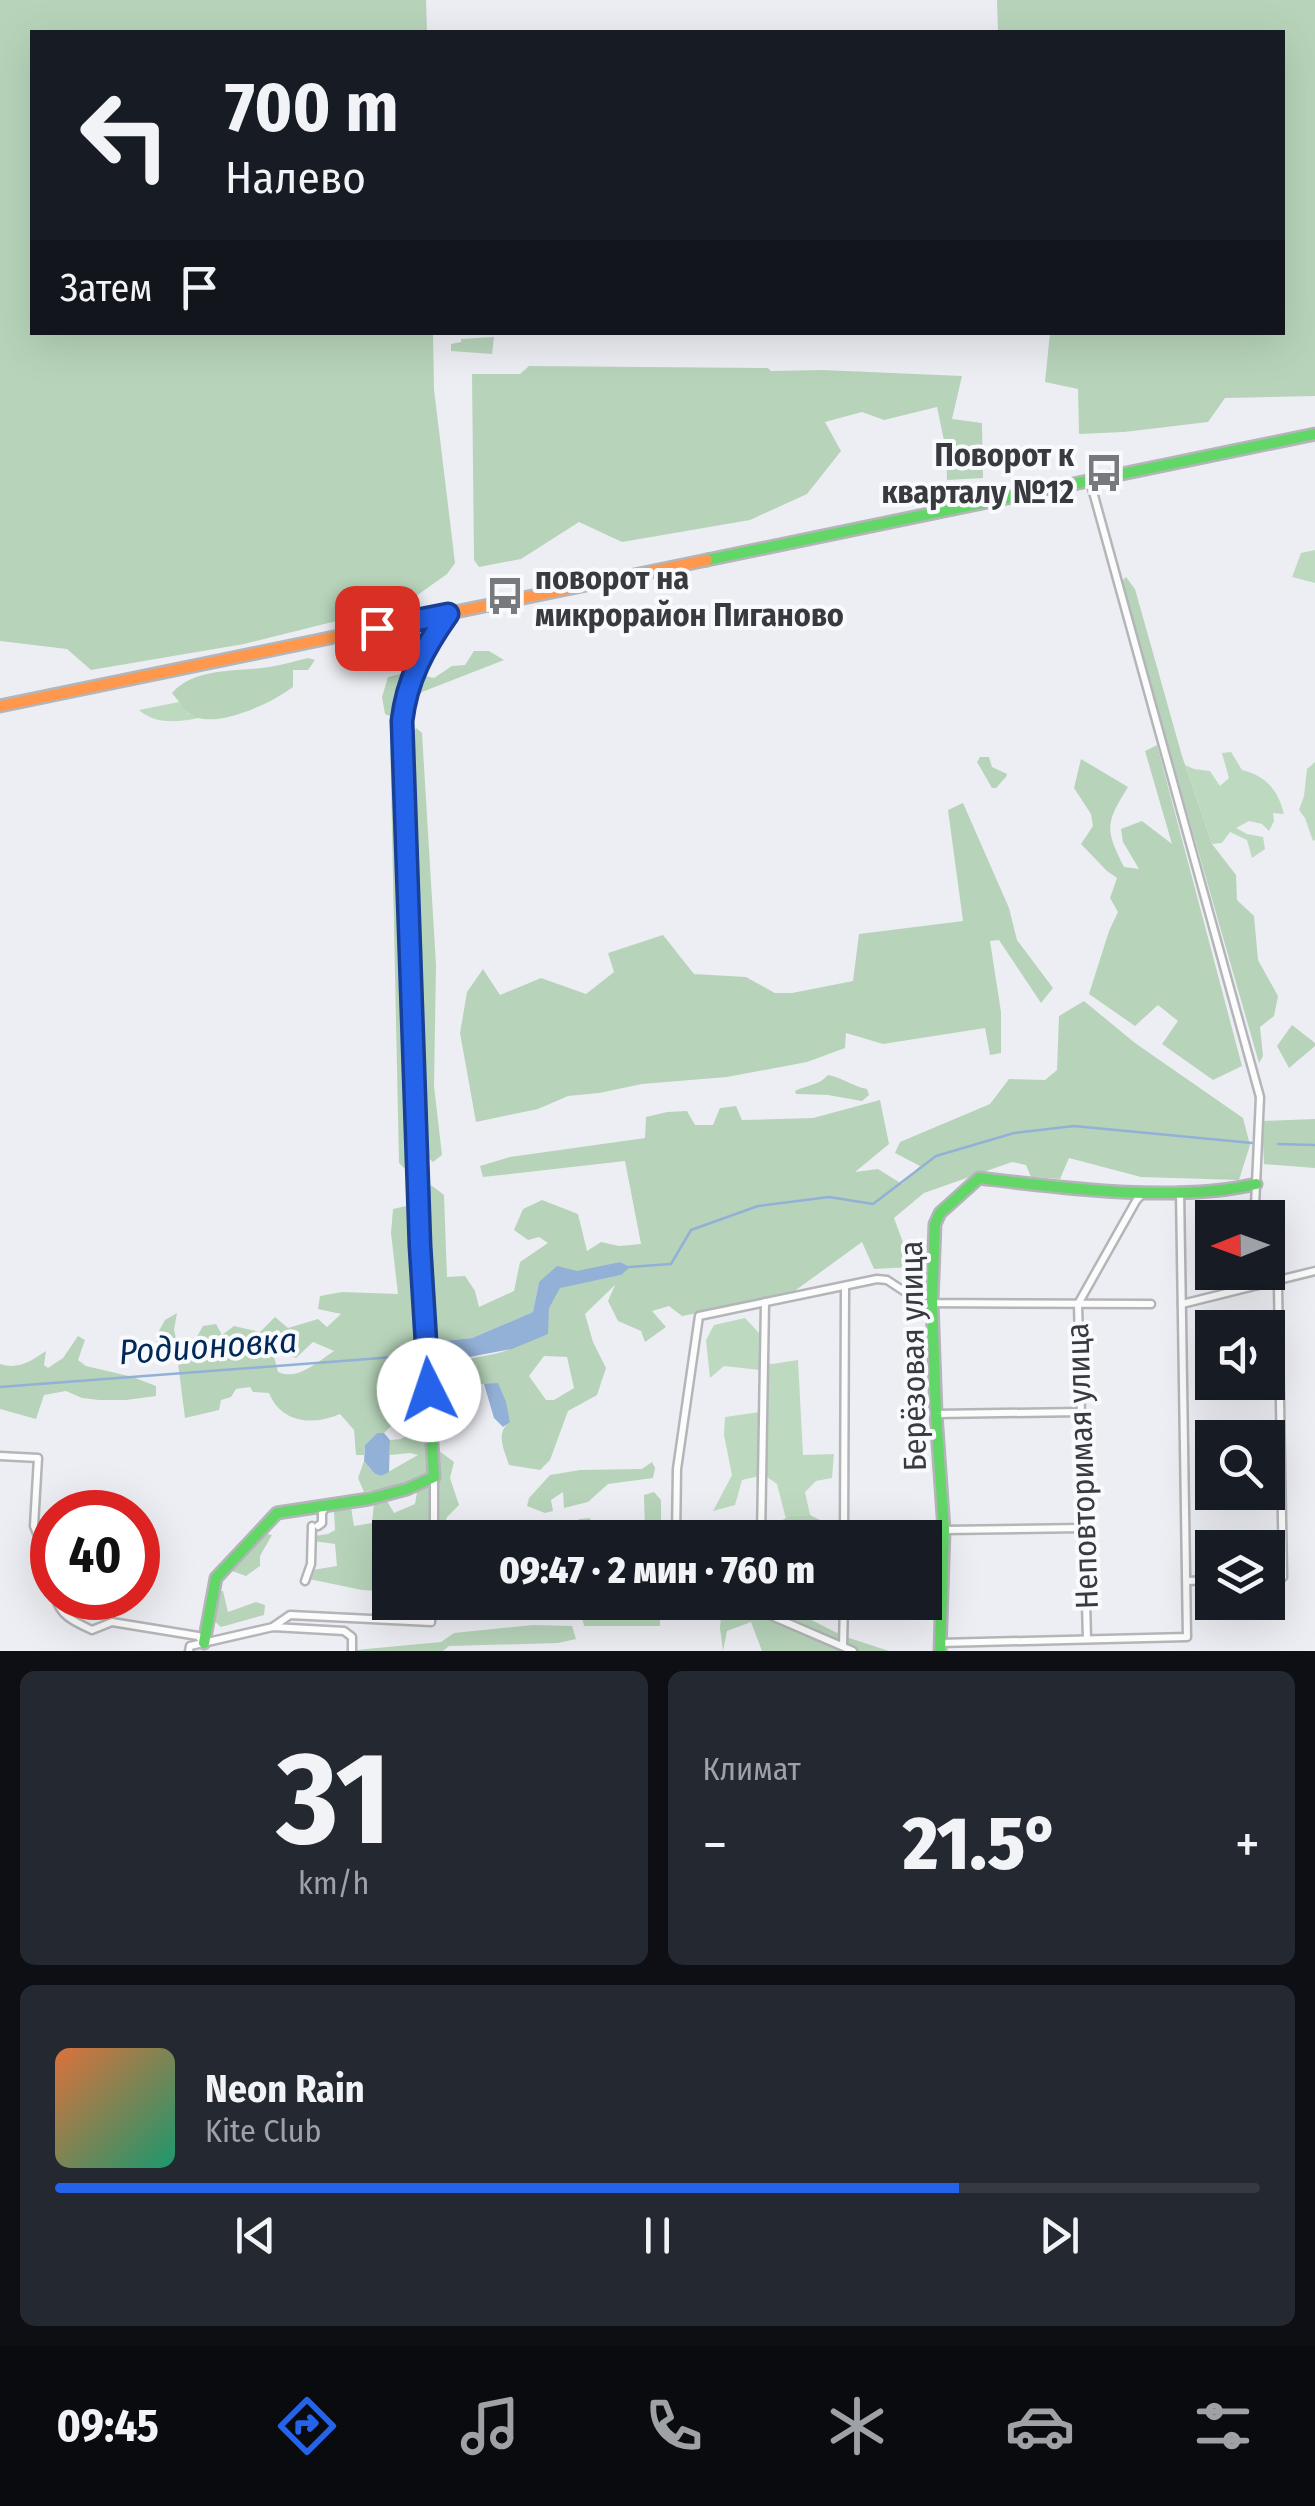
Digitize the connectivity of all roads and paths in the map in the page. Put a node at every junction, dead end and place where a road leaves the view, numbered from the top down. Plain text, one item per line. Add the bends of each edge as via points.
1 (1315, 434) edge
2 (1090, 481) junction
3 (448, 614) junction
4 (0, 706) edge
5 (1256, 1184) junction
6 (1143, 1192) junction
7 (1180, 1192) junction
8 (1255, 1200) edge
9 (1315, 1270) edge
10 (1285, 1277) edge
11 (846, 1286) junction
12 (1235, 1290) edge
13 (1277, 1290) edge
14 (765, 1302) junction
15 (932, 1302) junction
16 (1078, 1304) junction
17 (1151, 1304) dead end
18 (1182, 1304) junction
19 (1080, 1412) junction
20 (936, 1414) junction
21 (0, 1456) edge
22 (434, 1477) junction
23 (36, 1490) edge
24 (326, 1506) junction
25 (310, 1508) junction
26 (434, 1520) edge
27 (676, 1520) edge
28 (761, 1520) edge
29 (844, 1520) edge
30 (312, 1526) junction
31 (1083, 1528) junction
32 (944, 1530) junction
33 (1282, 1530) edge
34 (305, 1581) dead end
35 (1186, 1581) junction
36 (1195, 1581) edge
37 (372, 1619) edge
38 (71, 1620) edge
39 (391, 1620) edge
40 (431, 1620) edge
41 (787, 1620) edge
42 (844, 1620) edge
43 (273, 1627) junction
44 (1087, 1638) junction
45 (204, 1643) junction
46 (844, 1647) junction
47 (940, 1647) edge
48 (189, 1651) edge
49 (352, 1651) edge
50 (853, 1651) edge

1 - 2 street
2 - 3 street
2 - 5 street via 1260,1097
3 - 4 street
3 - 22 street via 412,676 402,721
5 - 7 street, Берёзовая улица
5 - 8 street
6 - 7 street, Берёзовая улица
6 - 15 street, Берёзовая улица via 978,1178 934,1224
6 - 16 street, Неповторимая улица
7 - 18 street
9 - 10 street
11 - 14 street
11 - 15 street via 886,1280 914,1300
11 - 29 street
12 - 18 street
13 - 33 street
14 - 27 street via 699,1316
14 - 28 street
15 - 16 street
15 - 20 street, Берёзовая улица
16 - 17 street
16 - 19 street, Неповторимая улица
18 - 35 street
19 - 20 street
19 - 31 street, Неповторимая улица
20 - 32 street, Берёзовая улица
21 - 23 street via 38,1458
22 - 24 street
22 - 26 street
24 - 25 street
24 - 30 street via 322,1523
25 - 30 street
25 - 45 street via 276,1513 216,1578
30 - 34 street
31 - 32 street
31 - 44 street, Неповторимая улица
32 - 47 street, Берёзовая улица
35 - 36 street
35 - 44 street via 1188,1637
37 - 43 street via 290,1615
38 - 45 street via 92,1630 112,1622 198,1636
39 - 40 street
41 - 46 street
42 - 46 street
43 - 45 street
43 - 49 street via 344,1630
44 - 47 street
45 - 48 street
46 - 50 street

